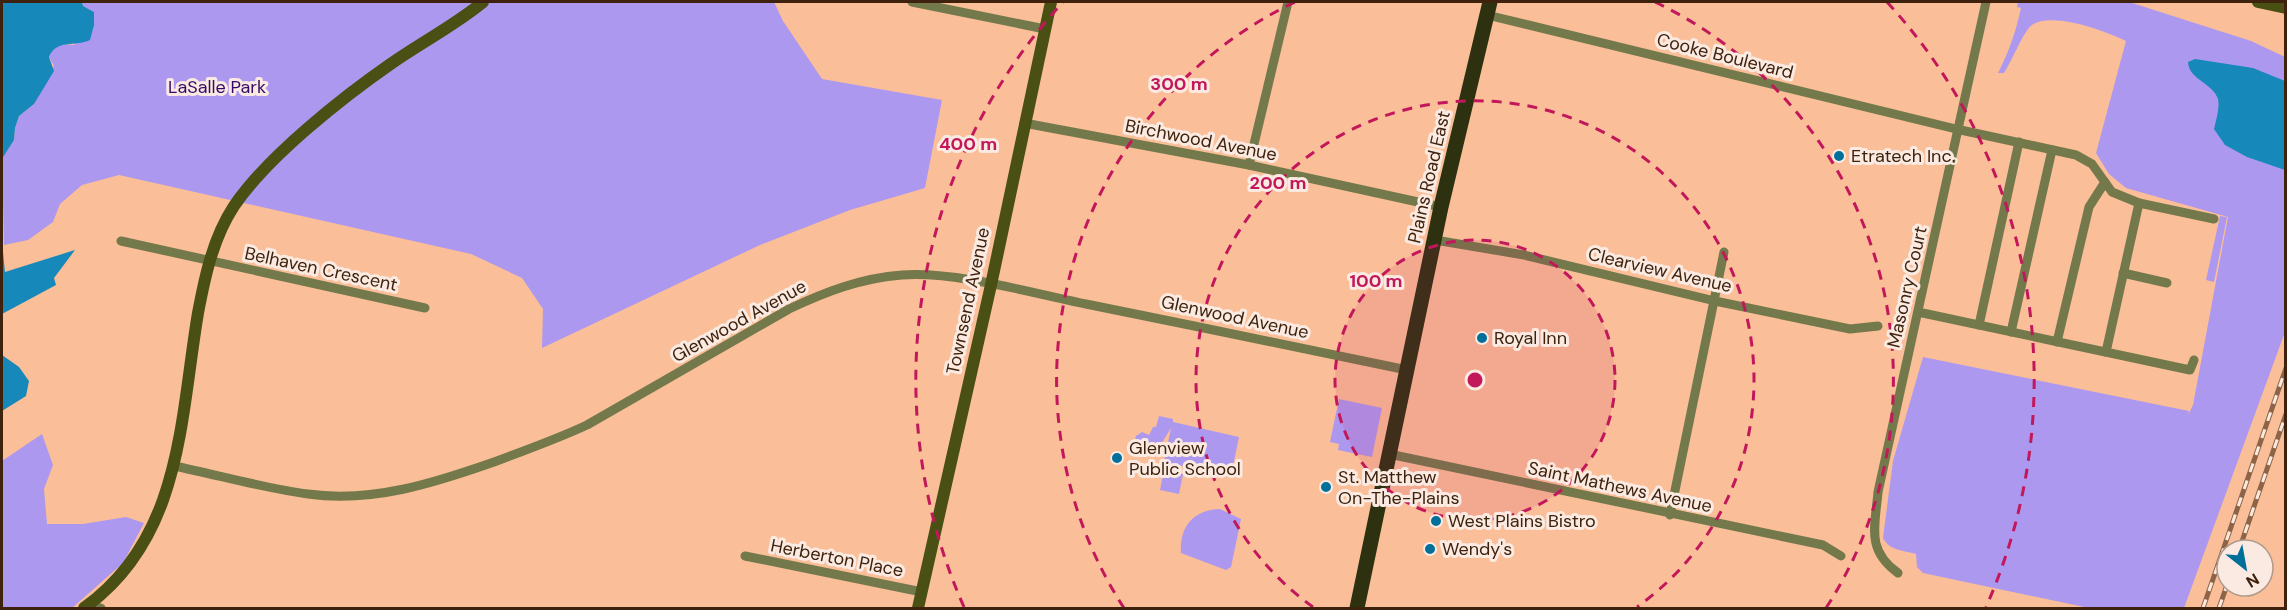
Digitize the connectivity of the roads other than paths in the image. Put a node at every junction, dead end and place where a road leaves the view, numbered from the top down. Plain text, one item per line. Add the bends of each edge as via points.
1 (483, 2) edge
2 (912, 2) edge
3 (1051, 2) edge
4 (1288, 2) edge
5 (1986, 2) edge
6 (2258, 2) edge
7 (1488, 8) edge
8 (2286, 8) edge
9 (1045, 29) junction
10 (1024, 123) junction
11 (1956, 129) junction
12 (2019, 142) junction
13 (2052, 150) junction
14 (1249, 165) junction
15 (2105, 182) junction
16 (2139, 203) junction
17 (1441, 207) junction
18 (2214, 219) dead end
19 (1435, 240) junction
20 (121, 241) dead end
21 (1724, 252) dead end
22 (210, 262) junction
23 (2123, 273) junction
24 (2167, 283) dead end
25 (991, 285) junction
26 (1715, 301) junction
27 (425, 308) dead end
28 (1918, 312) junction
29 (1979, 325) junction
30 (1878, 326) dead end
31 (2012, 332) junction
32 (2057, 342) junction
33 (2106, 352) junction
34 (2194, 360) dead end
35 (1407, 370) junction
36 (1389, 454) junction
37 (174, 466) junction
38 (1670, 515) junction
39 (745, 556) dead end
40 (1842, 556) dead end
41 (1898, 573) dead end
42 (922, 592) junction
43 (91, 607) edge
44 (918, 609) edge
45 (1357, 609) edge

1 - 22 street via 364,84 265,168 234,207 215,243
2 - 9 street
3 - 9 street, Townsend Avenue
4 - 14 street
5 - 11 street, Masonry Court
6 - 8 street
7 - 11 street, Cooke Boulevard
7 - 17 main road, Plains Road East
9 - 10 street, Townsend Avenue
10 - 14 street, Birchwood Avenue
10 - 25 street, Townsend Avenue
11 - 12 street, Cooke Boulevard
11 - 28 street, Masonry Court
12 - 13 street, Cooke Boulevard
12 - 29 street
13 - 15 street, Cooke Boulevard via 2076,155 2092,164
13 - 31 street
14 - 17 street, Birchwood Avenue
15 - 16 street, Cooke Boulevard via 2112,192
15 - 32 street via 2089,207
16 - 18 street, Cooke Boulevard
16 - 23 street
17 - 19 main road, Plains Road East
19 - 26 street, Clearview Avenue via 1524,255
19 - 35 main road, Plains Road East
20 - 22 street, Belhaven Crescent
21 - 26 street
22 - 27 street, Belhaven Crescent
22 - 37 street
23 - 24 street
23 - 33 street
25 - 35 street, Glenwood Avenue
25 - 37 street, Glenwood Avenue via 901,275 841,287 789,309 557,439 405,490 358,496 308,495
25 - 42 street, Townsend Avenue
26 - 30 street, Clearview Avenue via 1850,329
26 - 38 street
28 - 29 street
28 - 41 street, Masonry Court via 1878,492 1877,552
29 - 31 street
31 - 32 street
32 - 33 street
33 - 34 street via 2190,370
35 - 36 main road, Plains Road East
36 - 38 street, Saint Mathews Avenue
36 - 45 main road, Plains Road East
37 - 43 street via 156,524 131,562
38 - 40 street, Saint Mathews Avenue via 1823,545
39 - 42 street, Herberton Place
42 - 44 street, Townsend Avenue

